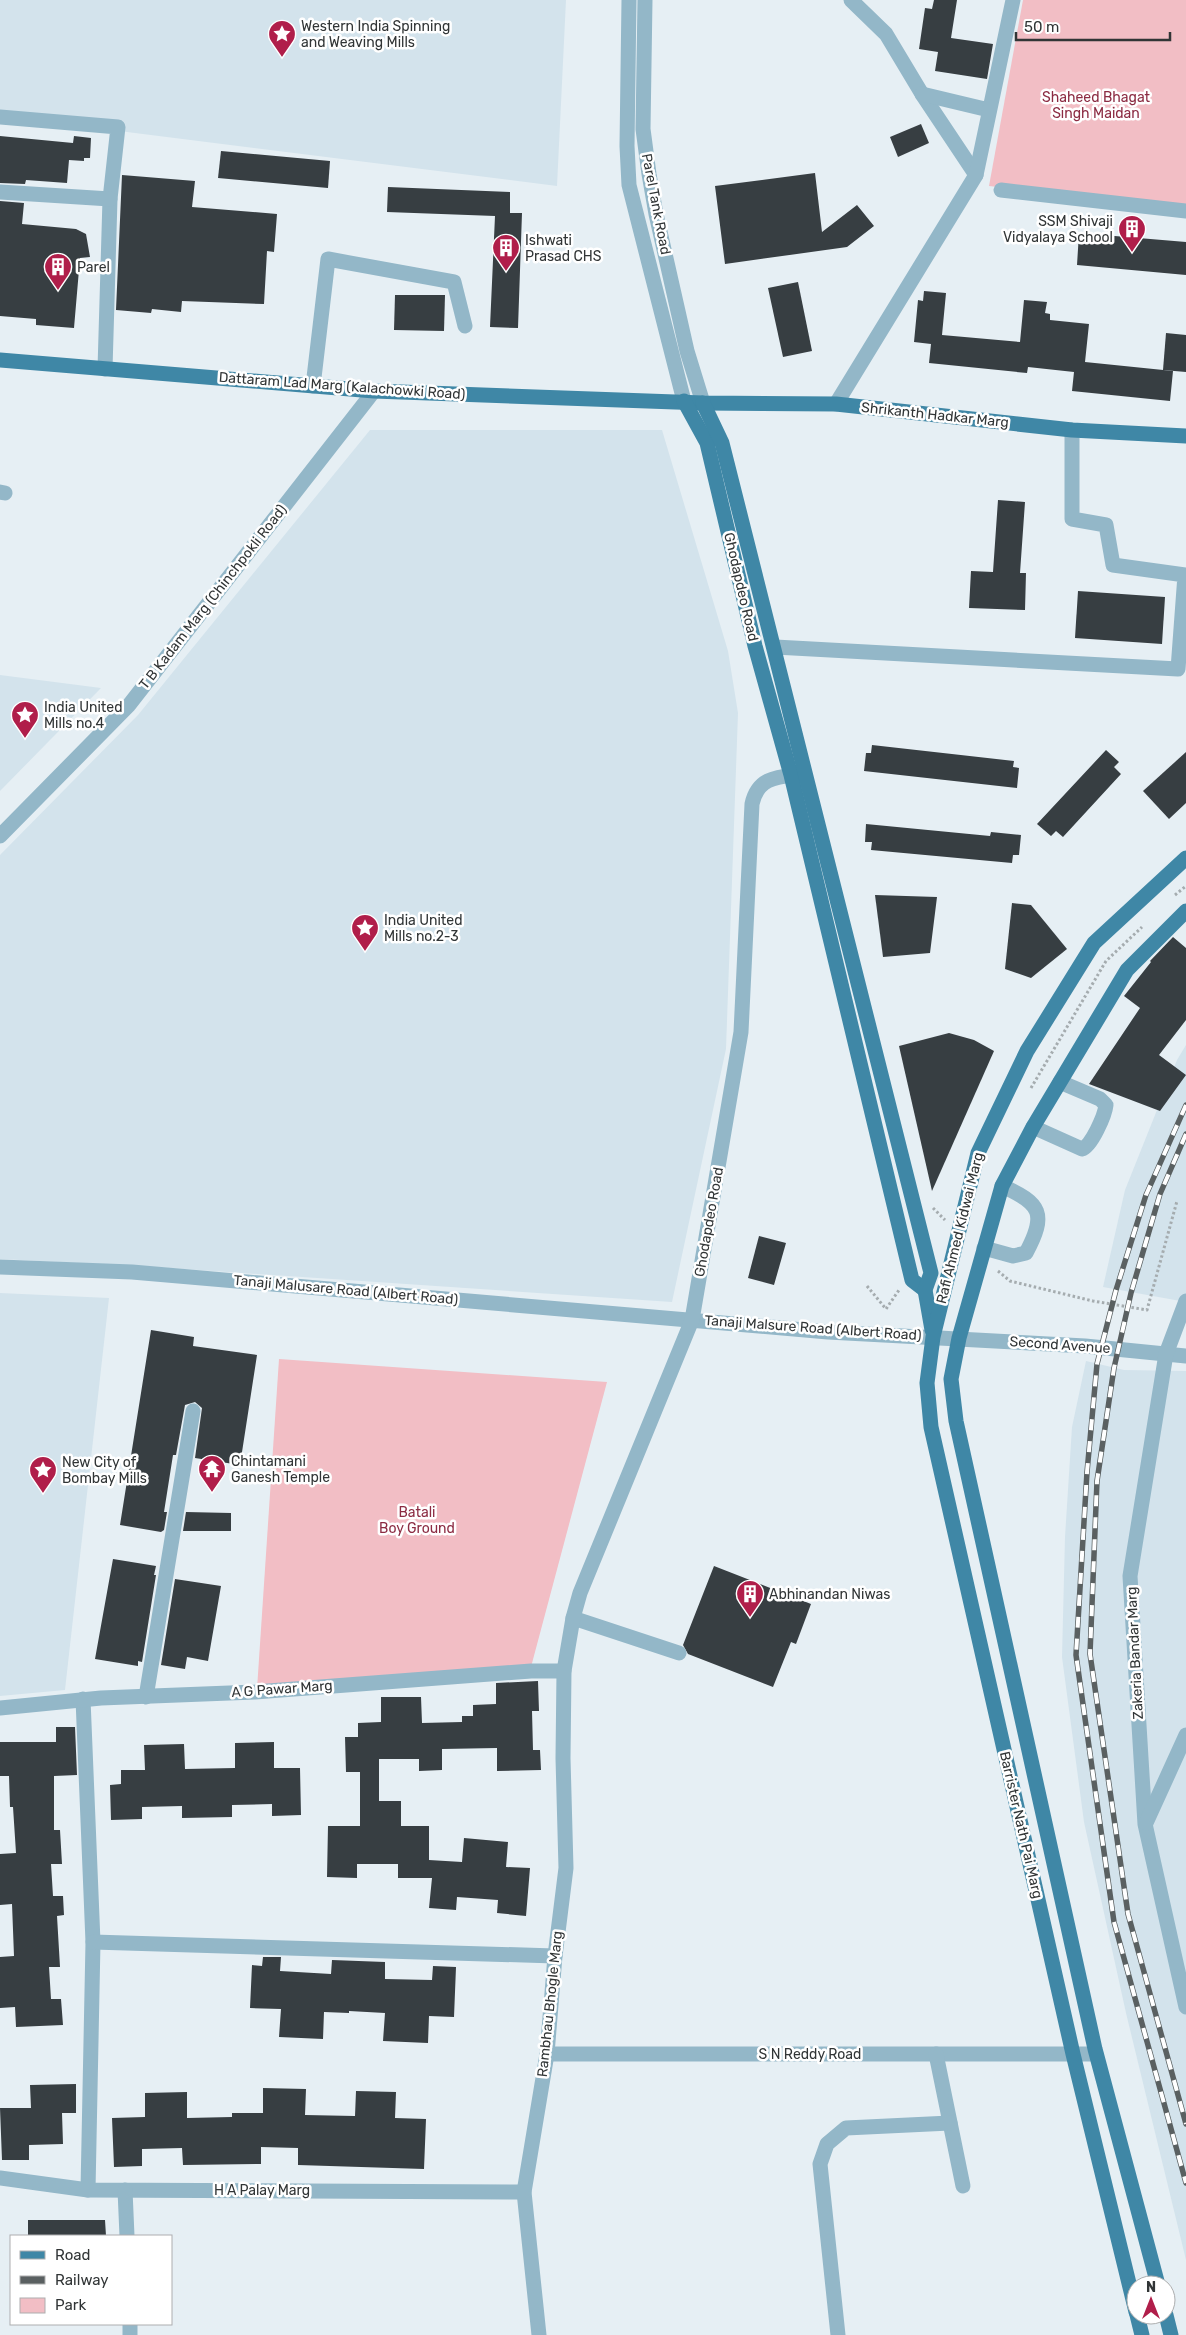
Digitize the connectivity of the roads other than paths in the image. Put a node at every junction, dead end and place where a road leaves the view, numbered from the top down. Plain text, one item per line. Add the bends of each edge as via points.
1 (629, 0) edge
2 (645, 0) edge
3 (851, 0) edge
4 (1012, 0) edge
5 (922, 94) junction
6 (989, 110) junction
7 (0, 117) edge
8 (976, 175) junction
9 (1001, 190) dead end
10 (0, 192) edge
11 (110, 199) junction
12 (1186, 211) edge
13 (465, 326) dead end
14 (0, 360) edge
15 (105, 369) junction
16 (313, 386) junction
17 (374, 391) junction
18 (684, 401) junction
19 (703, 403) junction
20 (836, 404) junction
21 (1072, 430) junction
22 (1186, 436) edge
23 (775, 647) junction
24 (799, 774) junction
25 (0, 836) edge
26 (1186, 858) edge
27 (1186, 912) edge
28 (1060, 1082) junction
29 (1033, 1127) junction
30 (1002, 1186) junction
31 (984, 1248) junction
32 (0, 1266) edge
33 (1186, 1301) edge
34 (692, 1320) junction
35 (933, 1337) junction
36 (959, 1338) junction
37 (1166, 1354) junction
38 (1186, 1356) edge
39 (193, 1411) dead end
40 (573, 1618) junction
41 (678, 1653) dead end
42 (564, 1671) junction
43 (146, 1697) junction
44 (83, 1699) junction
45 (0, 1708) edge
46 (1186, 1735) edge
47 (1145, 1824) junction
48 (93, 1942) junction
49 (555, 1956) junction
50 (1186, 2007) edge
51 (546, 2054) junction
52 (936, 2054) junction
53 (1073, 2054) junction
54 (1096, 2054) junction
55 (950, 2123) junction
56 (0, 2178) edge
57 (963, 2186) dead end
58 (88, 2190) junction
59 (125, 2190) junction
60 (524, 2192) junction
61 (127, 2235) edge
62 (1127, 2275) edge
63 (1155, 2275) edge
64 (538, 2335) edge
65 (838, 2335) edge

1 - 18 street via 629,185
2 - 19 street, Parel Tank Road via 642,129 656,214 687,350
3 - 5 street via 886,34
4 - 6 street
5 - 6 street
5 - 8 street
6 - 8 street
7 - 11 street via 118,126
8 - 20 street
9 - 12 street
10 - 11 street
11 - 15 street
13 - 16 street via 454,282 328,260
14 - 15 main road, Dattaram Lad Marg (Kalachowki Road)
15 - 16 main road, Dattaram Lad Marg (Kalachowki Road)
16 - 17 main road, Dattaram Lad Marg (Kalachowki Road)
17 - 18 main road, Dattaram Lad Marg (Kalachowki Road)
17 - 25 street, T B Kadam Marg (Chinchpokli Road) via 129,706
18 - 19 main road, Shrikanth Hadkar Marg
18 - 24 main road, Ghodapdeo Road via 707,443 755,646
19 - 20 main road, Shrikanth Hadkar Marg
19 - 23 main road, Ghodapdeo Road via 722,443
20 - 21 main road, Shrikanth Hadkar Marg
21 - 22 main road, Shrikanth Hadkar Marg
21 - 23 street via 1072,519 1106,525 1113,565 1184,575 1178,669
23 - 24 main road, Ghodapdeo Road
24 - 34 street, Ghodapdeo Road via 770,779 754,792 742,1032
24 - 35 main road, Ghodapdeo Road via 931,1273 925,1290
26 - 35 main road, Rafi Ahmed Kidwai Marg via 1094,944 1027,1051 978,1153
27 - 28 main road, Rafi Ahmed Kidwai Marg via 1127,970
28 - 29 main road, Rafi Ahmed Kidwai Marg
28 - 29 street via 1100,1099 1106,1105 1088,1146 1082,1149
29 - 30 main road, Rafi Ahmed Kidwai Marg
30 - 31 main road, Rafi Ahmed Kidwai Marg
30 - 31 street via 1032,1202 1038,1215 1036,1233 1026,1253 1013,1256
31 - 36 main road, Rafi Ahmed Kidwai Marg
32 - 34 street, Tanaji Malusare Road (Albert Road) via 142,1273
33 - 37 street, Zakeria Bandar Marg
34 - 35 street, Tanaji Malsure Road (Albert Road)
34 - 40 street, Ghodapdeo Road
35 - 36 street, Second Avenue
35 - 53 main road, Barrister Nath Pai Marg via 927,1383 931,1427
36 - 37 street, Second Avenue
36 - 54 main road, Barrister Nath Pai Marg via 951,1379 956,1421
37 - 38 street, Second Avenue
37 - 47 street, Zakeria Bandar Marg via 1130,1576
39 - 43 street
40 - 41 street
40 - 42 street, Ghodapdeo Road
42 - 43 street, A G Pawar Marg
42 - 49 street, Rambhau Bhogle Marg via 566,1868
43 - 44 street, A G Pawar Marg
44 - 45 street, A G Pawar Marg
44 - 48 street
46 - 47 street
47 - 50 street, Zakeria Bandar Marg
48 - 49 street
48 - 58 street
49 - 51 street, Rambhau Bhogle Marg
51 - 52 street, S N Reddy Road
51 - 60 street, Rambhau Bhogle Marg
52 - 53 street, S N Reddy Road
52 - 55 street
53 - 54 street, S N Reddy Road
53 - 62 main road, Barrister Nath Pai Marg
54 - 63 main road, Barrister Nath Pai Marg
55 - 57 street
55 - 65 street via 846,2128 827,2144 820,2164
56 - 58 street, H A Palay Marg
58 - 59 street, H A Palay Marg
59 - 60 street, H A Palay Marg
59 - 61 street
60 - 64 street, Rambhau Bhogle Marg

